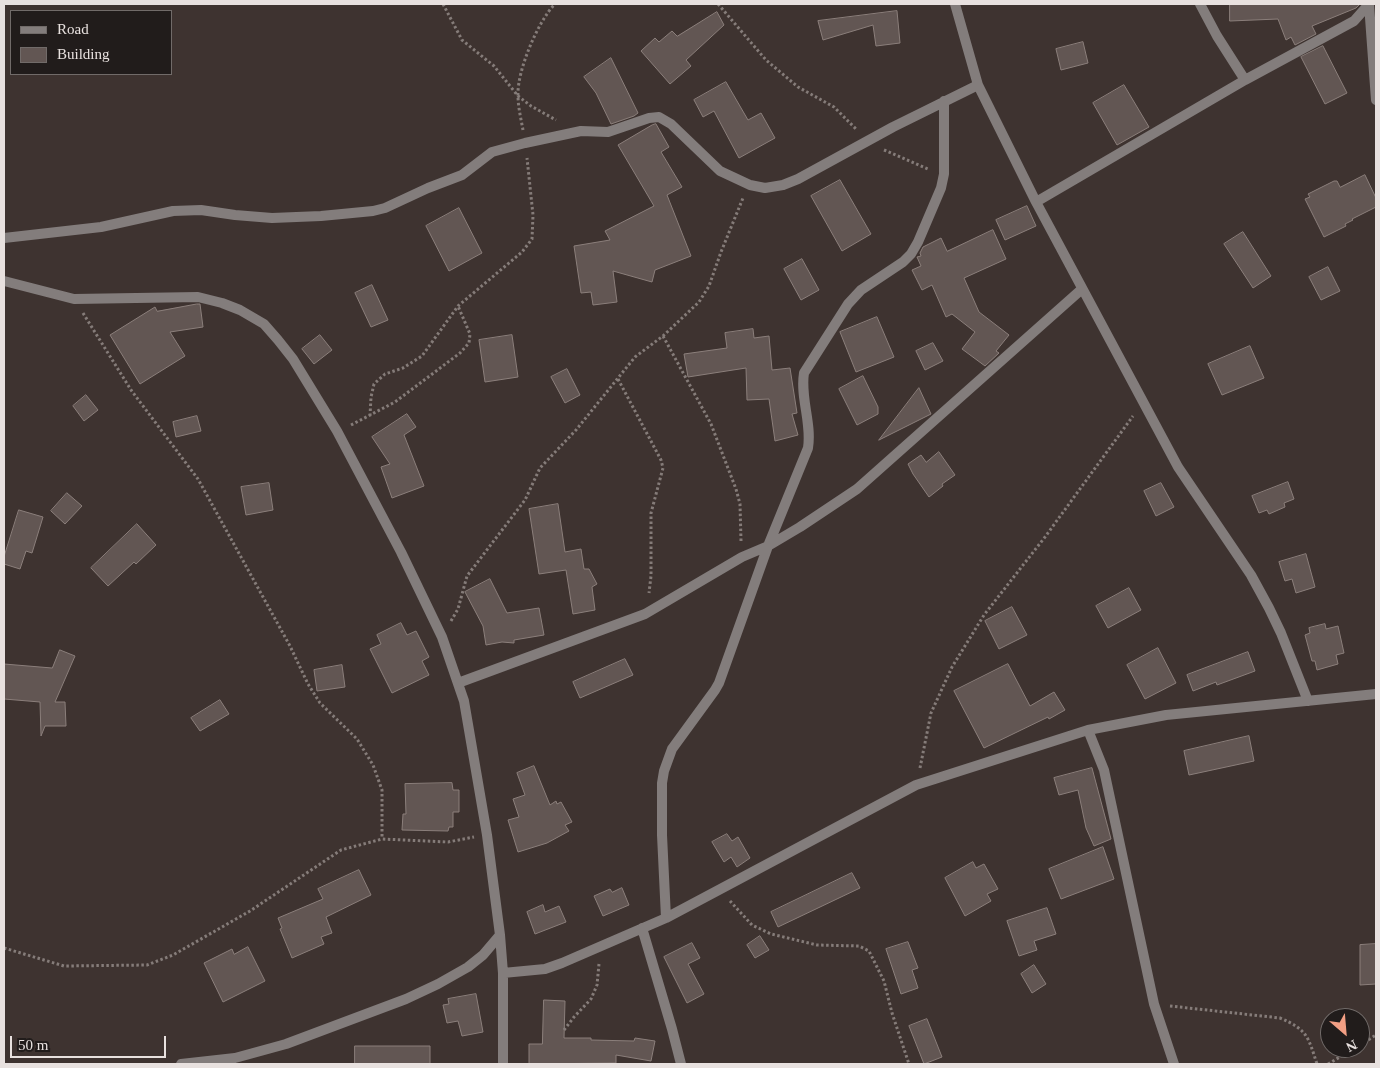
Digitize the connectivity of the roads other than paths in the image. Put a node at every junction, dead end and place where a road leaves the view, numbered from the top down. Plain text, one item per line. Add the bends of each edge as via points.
1 (955, 4) edge
2 (1200, 4) edge
3 (1369, 4) edge
4 (1245, 80) junction
5 (978, 85) junction
6 (1376, 100) edge
7 (944, 101) junction
8 (1036, 202) junction
9 (4, 238) edge
10 (4, 281) edge
11 (1082, 289) junction
12 (768, 546) junction
13 (458, 683) junction
14 (1376, 694) edge
15 (1308, 701) junction
16 (1088, 730) junction
17 (666, 918) junction
18 (642, 928) junction
19 (500, 935) junction
20 (503, 973) junction
21 (181, 1064) edge
22 (503, 1064) edge
23 (681, 1064) edge
24 (1174, 1064) edge

1 - 5 street
2 - 4 street
3 - 4 street via 1354,21
3 - 6 street
4 - 8 street
5 - 7 street
5 - 8 street
7 - 9 street via 798,179 765,188 720,171 660,117 608,132 581,131 492,152 462,175 373,211 272,218 201,210 173,211 100,228
7 - 12 street via 944,174 918,242 903,262 856,294 804,373 808,448
8 - 11 street
10 - 13 street via 74,299 198,297 222,302 264,324 293,359 337,432 442,637
11 - 12 street via 857,489
11 - 15 street via 1178,467 1251,575 1281,633
12 - 13 street via 742,556 644,614
12 - 17 street via 719,683 672,749 667,762 662,782
13 - 19 street via 469,725
14 - 15 street
15 - 16 street via 1166,715
16 - 17 street via 916,785
16 - 24 street via 1104,770 1154,1004
17 - 18 street
18 - 20 street via 544,969
18 - 23 street
19 - 20 street
19 - 21 street via 468,967 406,999 286,1044 235,1058
20 - 22 street

